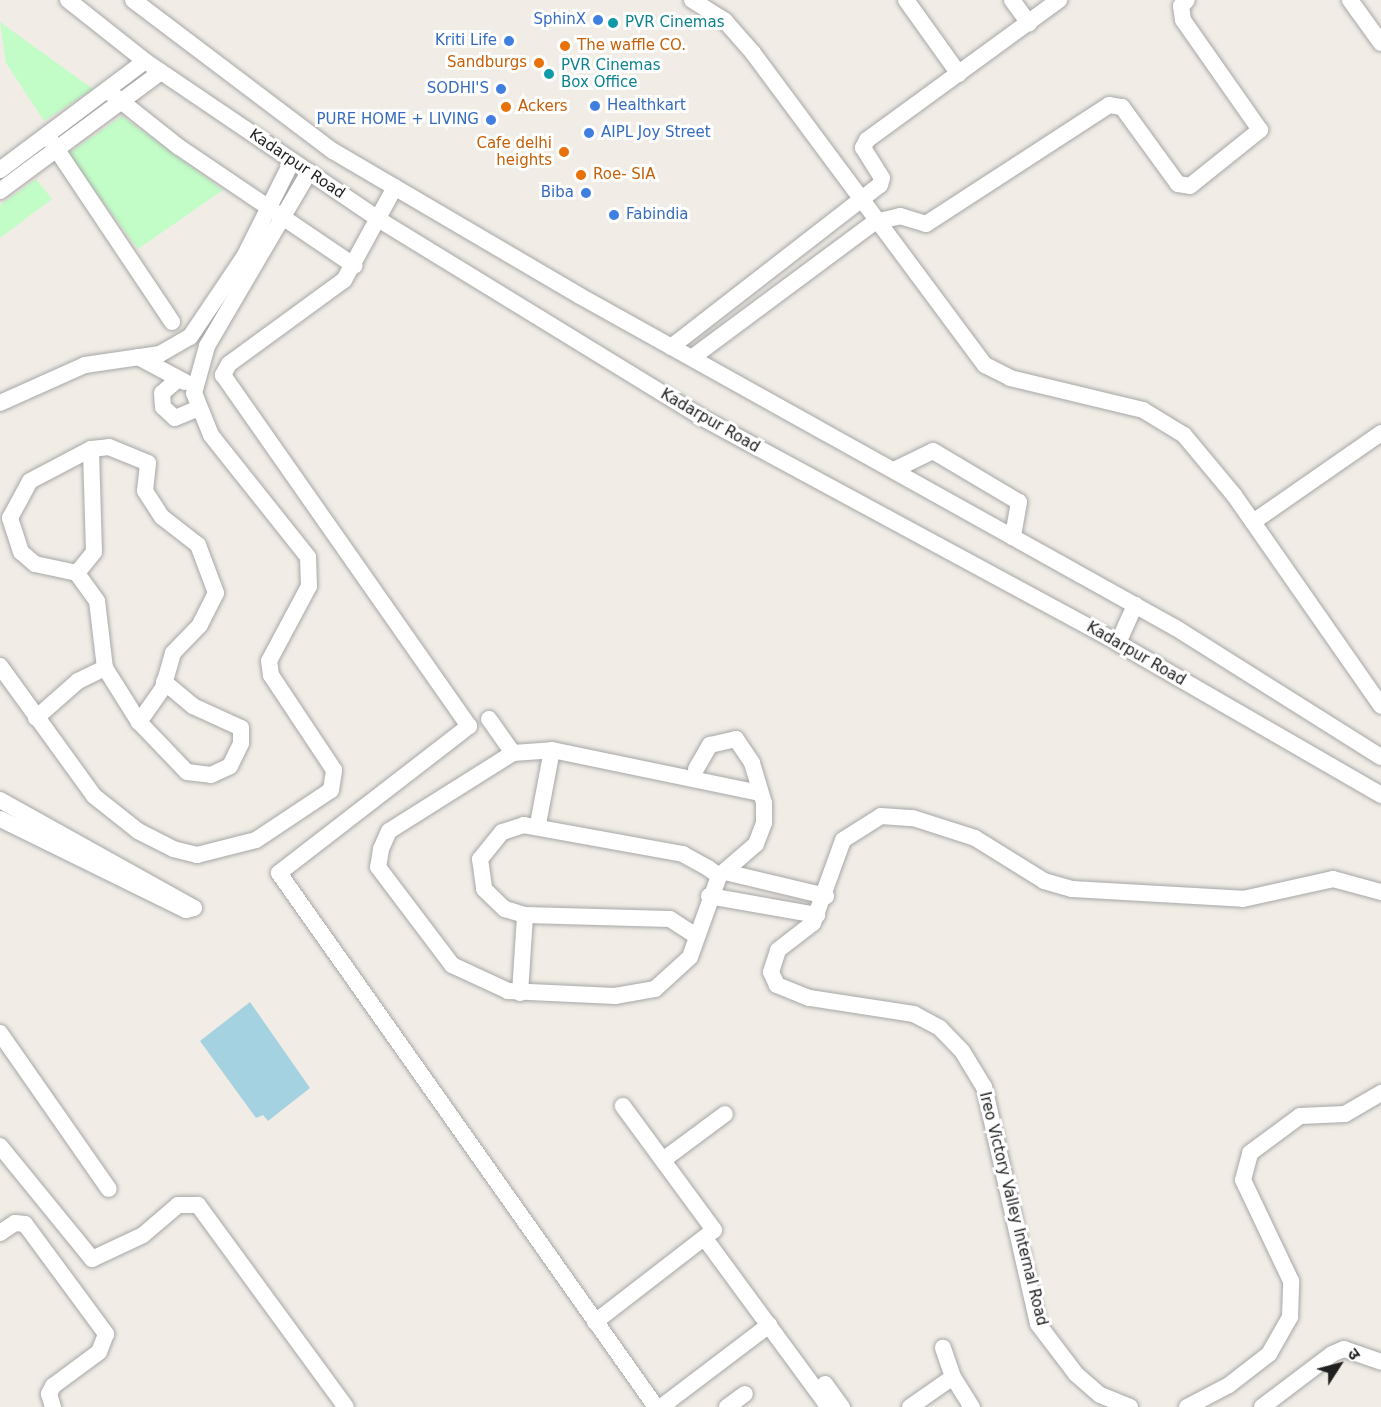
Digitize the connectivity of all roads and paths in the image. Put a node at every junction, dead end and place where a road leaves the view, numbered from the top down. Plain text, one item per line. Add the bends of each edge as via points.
1 (68, 0) edge
2 (133, 0) edge
3 (693, 0) edge
4 (906, 0) edge
5 (1012, 0) edge
6 (1059, 0) edge
7 (1187, 0) edge
8 (1350, 0) edge
9 (1029, 23) junction
10 (1381, 43) edge
11 (145, 62) junction
12 (161, 72) junction
13 (958, 74) junction
14 (107, 90) junction
15 (122, 102) junction
16 (47, 135) junction
17 (57, 150) junction
18 (292, 161) junction
19 (0, 170) edge
20 (309, 172) junction
21 (395, 187) junction
22 (0, 191) edge
23 (862, 203) junction
24 (268, 209) junction
25 (285, 218) junction
26 (378, 219) junction
27 (875, 222) junction
28 (249, 247) junction
29 (264, 256) junction
30 (789, 258) junction
31 (355, 266) junction
32 (802, 274) junction
33 (224, 288) junction
34 (239, 297) junction
35 (729, 303) junction
36 (741, 320) junction
37 (172, 322) dead end
38 (671, 347) junction
39 (137, 357) junction
40 (693, 357) junction
41 (176, 381) junction
42 (195, 401) junction
43 (0, 403) edge
44 (1381, 433) edge
45 (91, 449) junction
46 (894, 470) junction
47 (1253, 522) junction
48 (1013, 537) junction
49 (77, 573) junction
50 (1135, 605) junction
51 (1118, 643) junction
52 (0, 666) edge
53 (105, 668) junction
54 (164, 682) junction
55 (1381, 706) edge
56 (36, 718) junction
57 (489, 719) dead end
58 (140, 722) junction
59 (552, 750) junction
60 (513, 753) junction
61 (1381, 757) edge
62 (696, 769) dead end
63 (760, 793) junction
64 (1381, 795) edge
65 (0, 800) edge
66 (0, 819) edge
67 (538, 824) junction
68 (722, 874) junction
69 (1381, 892) edge
70 (709, 896) junction
71 (826, 896) junction
72 (525, 915) junction
73 (817, 915) junction
74 (696, 936) junction
75 (520, 993) junction
76 (0, 1033) edge
77 (1381, 1093) edge
78 (623, 1106) dead end
79 (725, 1114) dead end
80 (0, 1146) edge
81 (663, 1160) junction
82 (109, 1189) dead end
83 (42, 1203) junction
84 (15, 1223) junction
85 (0, 1233) edge
86 (706, 1240) junction
87 (595, 1322) junction
88 (769, 1325) junction
89 (786, 1330) dead end
90 (943, 1348) dead end
91 (1381, 1362) edge
92 (953, 1377) junction
93 (745, 1394) dead end
94 (835, 1406) edge
95 (53, 1407) edge
96 (346, 1407) edge
97 (656, 1407) edge
98 (661, 1407) edge
99 (727, 1407) edge
100 (910, 1407) edge
101 (972, 1407) edge
102 (1130, 1407) edge
103 (1187, 1407) edge
104 (1262, 1407) edge

1 - 11 street, Kadarpur Road
2 - 21 street, Kadarpur Road via 272,108
3 - 23 street via 735,30
4 - 13 street
5 - 9 street
6 - 9 street
7 - 27 street via 1180,6 1183,20 1260,130 1190,186 1178,184 1115,103 926,224 900,216
8 - 10 street
9 - 13 street
11 - 12 street, Kadarpur Road
11 - 14 street
12 - 15 street
12 - 18 street, Kadarpur Road
13 - 23 street via 864,143 882,178
14 - 15 street
14 - 16 street
15 - 17 street
15 - 24 street
16 - 17 street
16 - 19 street
17 - 22 street
17 - 37 street
18 - 20 street, Kadarpur Road
18 - 24 street
20 - 25 street
20 - 26 street, Kadarpur Road
21 - 26 street
21 - 38 street, Kadarpur Road
23 - 27 street
23 - 30 street
24 - 25 street
24 - 28 street
25 - 29 street
25 - 31 street
26 - 31 street
26 - 51 street, Kadarpur Road via 699,416
27 - 32 street
27 - 47 street via 985,365 1010,378 1143,410 1171,423
28 - 29 street
28 - 33 street
29 - 34 street
30 - 32 street
30 - 35 street
31 - 87 street via 229,364 223,375 468,726 279,873
32 - 36 street
33 - 34 street
33 - 39 street via 190,336 160,354
34 - 42 street via 202,355
35 - 36 street
35 - 38 street
36 - 40 street
38 - 40 street, Kadarpur Road
39 - 41 street via 166,370
39 - 43 street via 85,365
40 - 46 street, Kadarpur Road
41 - 42 street via 191,385
41 - 42 street via 162,393 163,407 175,418
42 - 56 street via 230,461 308,557 309,585 269,661 271,675 334,770 331,789 270,833 223,852 196,855 173,849 118,817 87,788
44 - 47 street
45 - 49 street via 94,552
45 - 49 street via 30,481 10,519 21,552 35,564
45 - 54 street via 109,447 148,463 145,491 162,517 198,545 211,571 216,593 200,625 173,653
46 - 48 street, Kadarpur Road
46 - 48 street via 933,451 1019,502
47 - 55 street
48 - 50 street, Kadarpur Road
49 - 53 street via 97,601
50 - 51 street
50 - 61 street, Kadarpur Road
51 - 64 street, Kadarpur Road
52 - 56 street
53 - 56 street via 78,681
53 - 58 street
54 - 58 street
54 - 58 street via 193,705 241,728 241,743 230,766 211,776 187,772
57 - 60 street
59 - 60 street
59 - 63 street
59 - 67 street
60 - 75 street via 389,831 378,867 452,965
62 - 63 street via 710,745 736,739 752,763
63 - 68 street via 766,814 756,844
65 - 66 street via 194,908 186,910
67 - 68 street via 683,854
67 - 72 street via 502,832 480,859 480,881 492,899
68 - 70 street
68 - 71 street
69 - 71 street, Ireo Victory Valley Internal Road via 1333,879 1243,899 1072,889 1044,881 975,838 896,816 870,819 843,840
70 - 73 street
70 - 74 street
71 - 73 street, Ireo Victory Valley Internal Road
72 - 74 street via 670,919
72 - 75 street
73 - 102 street, Ireo Victory Valley Internal Road via 778,950 771,972 777,985 809,998 914,1014 952,1040 984,1088 1038,1324 1076,1374 1100,1395
74 - 75 street via 681,970 646,993 571,998
76 - 82 street
77 - 103 street via 1345,1114 1300,1116 1250,1153 1243,1180 1291,1281 1290,1317 1269,1354 1229,1385
78 - 81 street
79 - 81 street
80 - 83 street
81 - 86 street via 713,1228
83 - 84 street
83 - 96 street via 92,1259 143,1235 178,1205 198,1205
84 - 85 street
84 - 95 street via 28,1228 106,1334 99,1352 53,1386 49,1394
86 - 87 street
86 - 88 street
87 - 97 street
88 - 94 street
88 - 98 street
89 - 94 street
90 - 92 street
91 - 104 street via 1344,1349
92 - 100 street
92 - 101 street
93 - 99 street

